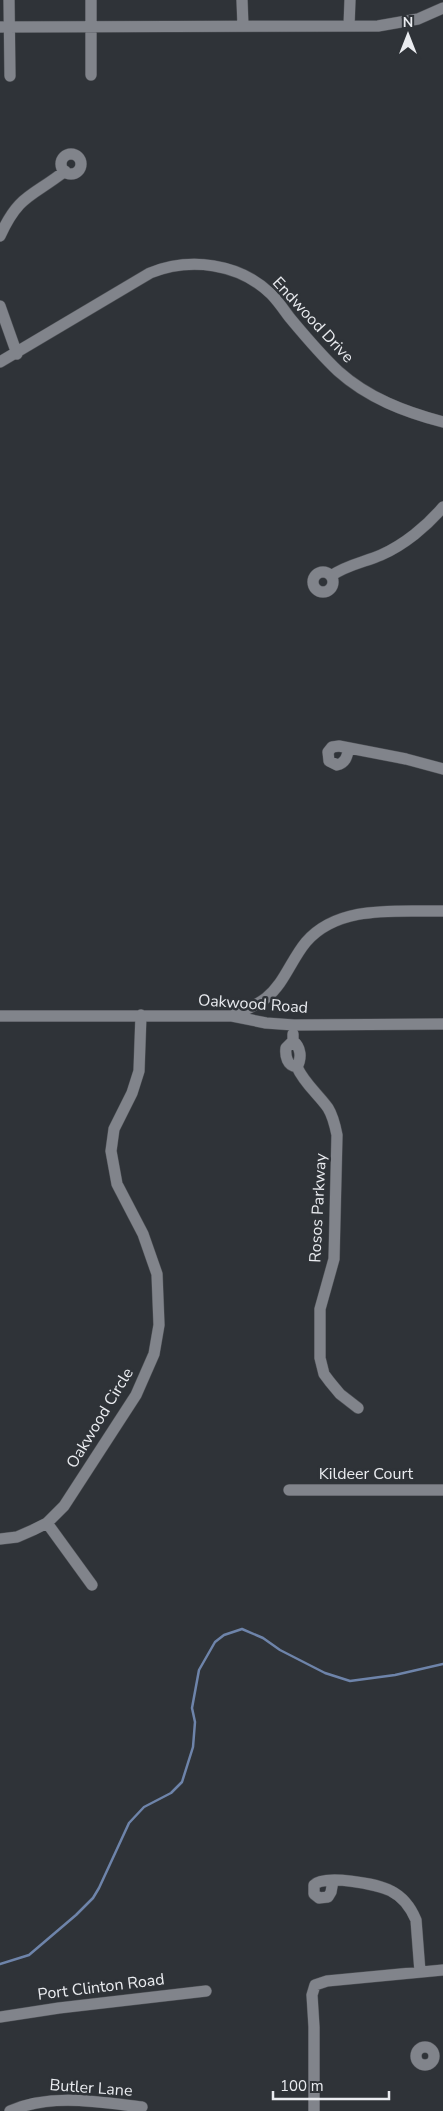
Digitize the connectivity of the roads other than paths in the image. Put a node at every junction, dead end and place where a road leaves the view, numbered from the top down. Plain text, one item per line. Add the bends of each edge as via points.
1 (9, 0) edge
2 (91, 0) edge
3 (242, 0) edge
4 (350, 0) edge
5 (443, 8) edge
6 (243, 26) junction
7 (349, 26) junction
8 (5, 27) edge
9 (91, 27) junction
10 (91, 75) dead end
11 (10, 76) dead end
12 (65, 171) dead end
13 (0, 236) edge
14 (0, 306) edge
15 (17, 354) junction
16 (0, 362) edge
17 (443, 422) edge
18 (443, 507) edge
19 (331, 576) dead end
20 (349, 748) dead end
21 (443, 769) edge
22 (443, 911) edge
23 (141, 1015) junction
24 (0, 1016) edge
25 (232, 1016) junction
26 (443, 1024) edge
27 (294, 1025) junction
28 (358, 1408) dead end
29 (289, 1490) dead end
30 (443, 1490) edge
31 (47, 1523) junction
32 (0, 1539) edge
33 (92, 1585) dead end
34 (333, 1881) dead end
35 (443, 1970) edge
36 (420, 1972) junction
37 (206, 1991) dead end
38 (0, 2017) edge
39 (142, 2108) dead end
40 (10, 2111) edge
41 (314, 2111) edge

1 - 8 street
2 - 9 street
3 - 6 street
4 - 7 street
5 - 7 street via 405,22
6 - 7 street
6 - 9 street
8 - 9 street
8 - 11 street
9 - 10 street
12 - 13 street via 19,203
14 - 15 street
15 - 16 street, Endwood Drive
15 - 17 street, Endwood Drive via 150,272 175,265 212,265 230,269 270,294 307,338 358,388 411,414
18 - 19 street via 398,546
20 - 21 street
22 - 25 street via 368,913 338,919 306,941 278,985 265,999
23 - 24 street, Oakwood Road
23 - 25 street, Oakwood Road
23 - 31 street, Oakwood Circle via 139,1071 114,1129 110,1151 117,1184 154,1261 160,1306 157,1341 149,1369 136,1395 72,1495
25 - 27 street, Oakwood Road
26 - 27 street, Oakwood Road
27 - 28 street, Rosos Parkway via 293,1041 288,1044 286,1056 289,1064 297,1067 327,1107 337,1135 334,1259 320,1309 320,1358 330,1382
29 - 30 street, Kildeer Court
31 - 32 street, Oakwood Circle via 17,1537
31 - 33 street
34 - 36 street via 380,1886 401,1898 416,1920
35 - 36 street
36 - 41 street via 315,1985 312,1995
37 - 38 street, Port Clinton Road
39 - 40 street, Butler Lane via 43,2100

